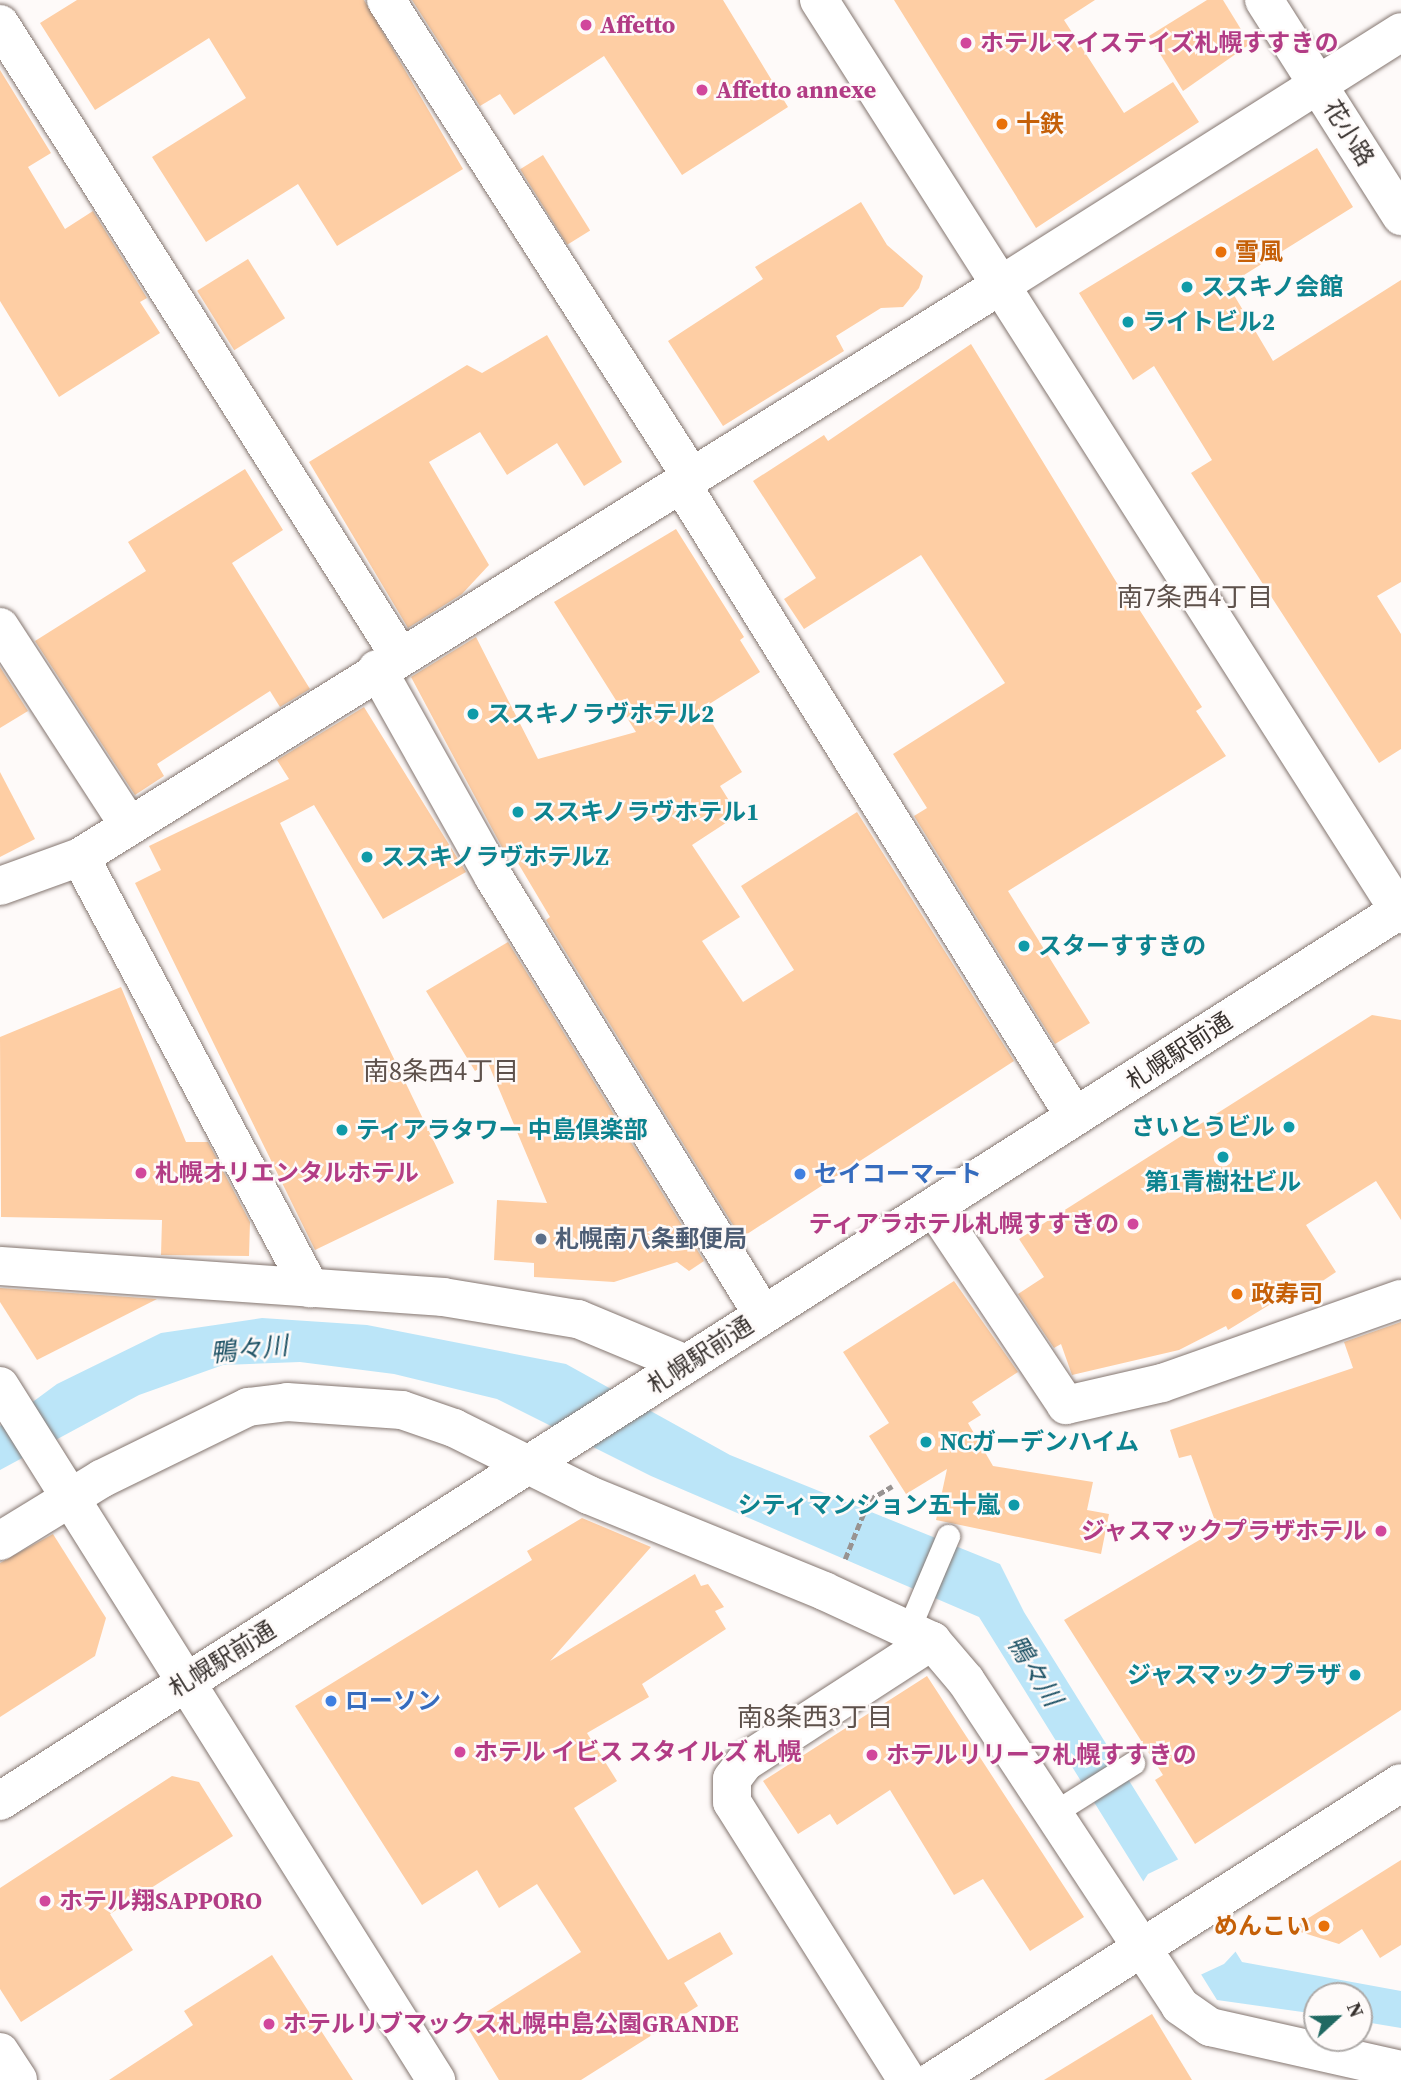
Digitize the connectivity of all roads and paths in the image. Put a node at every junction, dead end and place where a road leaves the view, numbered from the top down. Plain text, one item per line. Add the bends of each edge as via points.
1 (386, 0) edge
2 (820, 0) edge
3 (1264, 0) edge
4 (0, 24) edge
5 (1401, 32) edge
6 (1318, 85) junction
7 (1401, 216) edge
8 (1001, 285) junction
9 (687, 482) junction
10 (0, 627) edge
11 (388, 662) junction
12 (129, 826) junction
13 (80, 857) junction
14 (0, 886) edge
15 (1400, 911) edge
16 (1075, 1117) junction
17 (934, 1207) junction
18 (0, 1266) edge
19 (310, 1288) junction
20 (1401, 1298) edge
21 (763, 1315) junction
22 (686, 1364) junction
23 (7, 1397) edge
24 (526, 1466) junction
25 (892, 1486) dead end
26 (70, 1498) junction
27 (947, 1536) dead end
28 (0, 1541) edge
29 (844, 1564) dead end
30 (922, 1622) junction
31 (186, 1682) junction
32 (1133, 1763) dead end
33 (1401, 1783) edge
34 (0, 1801) edge
35 (1066, 1805) junction
36 (1152, 1942) junction
37 (0, 2052) edge
38 (1401, 2070) edge
39 (18, 2080) edge
40 (436, 2080) edge
41 (907, 2080) edge
42 (934, 2080) edge

1 - 9 street
2 - 8 street
3 - 6 street, 花小路
4 - 11 street
5 - 6 street
6 - 7 street, 花小路
6 - 8 street
8 - 9 street
8 - 15 street
9 - 11 street
9 - 16 street
10 - 12 street
11 - 12 street
11 - 21 street via 493,876
12 - 13 street
13 - 14 street
13 - 19 street
15 - 16 street, 札幌駅前通
16 - 17 street, 札幌駅前通
17 - 20 street via 1066,1405 1162,1382
17 - 21 street, 札幌駅前通
18 - 19 street
19 - 22 street via 443,1297 578,1319
21 - 22 street, 札幌駅前通
22 - 24 street, 札幌駅前通
23 - 26 street
24 - 26 street via 454,1428 402,1410 287,1402 248,1408
24 - 30 street
24 - 31 street, 札幌駅前通
25 - 29 path via 869,1500
26 - 28 street
26 - 31 street
27 - 30 lane
30 - 35 street
30 - 41 street via 745,1762 732,1779 732,1802
31 - 34 street, 札幌駅前通
31 - 40 street
32 - 35 lane
33 - 36 street
35 - 36 street
36 - 38 street via 1181,2006 1210,2027
36 - 42 street
37 - 39 street

